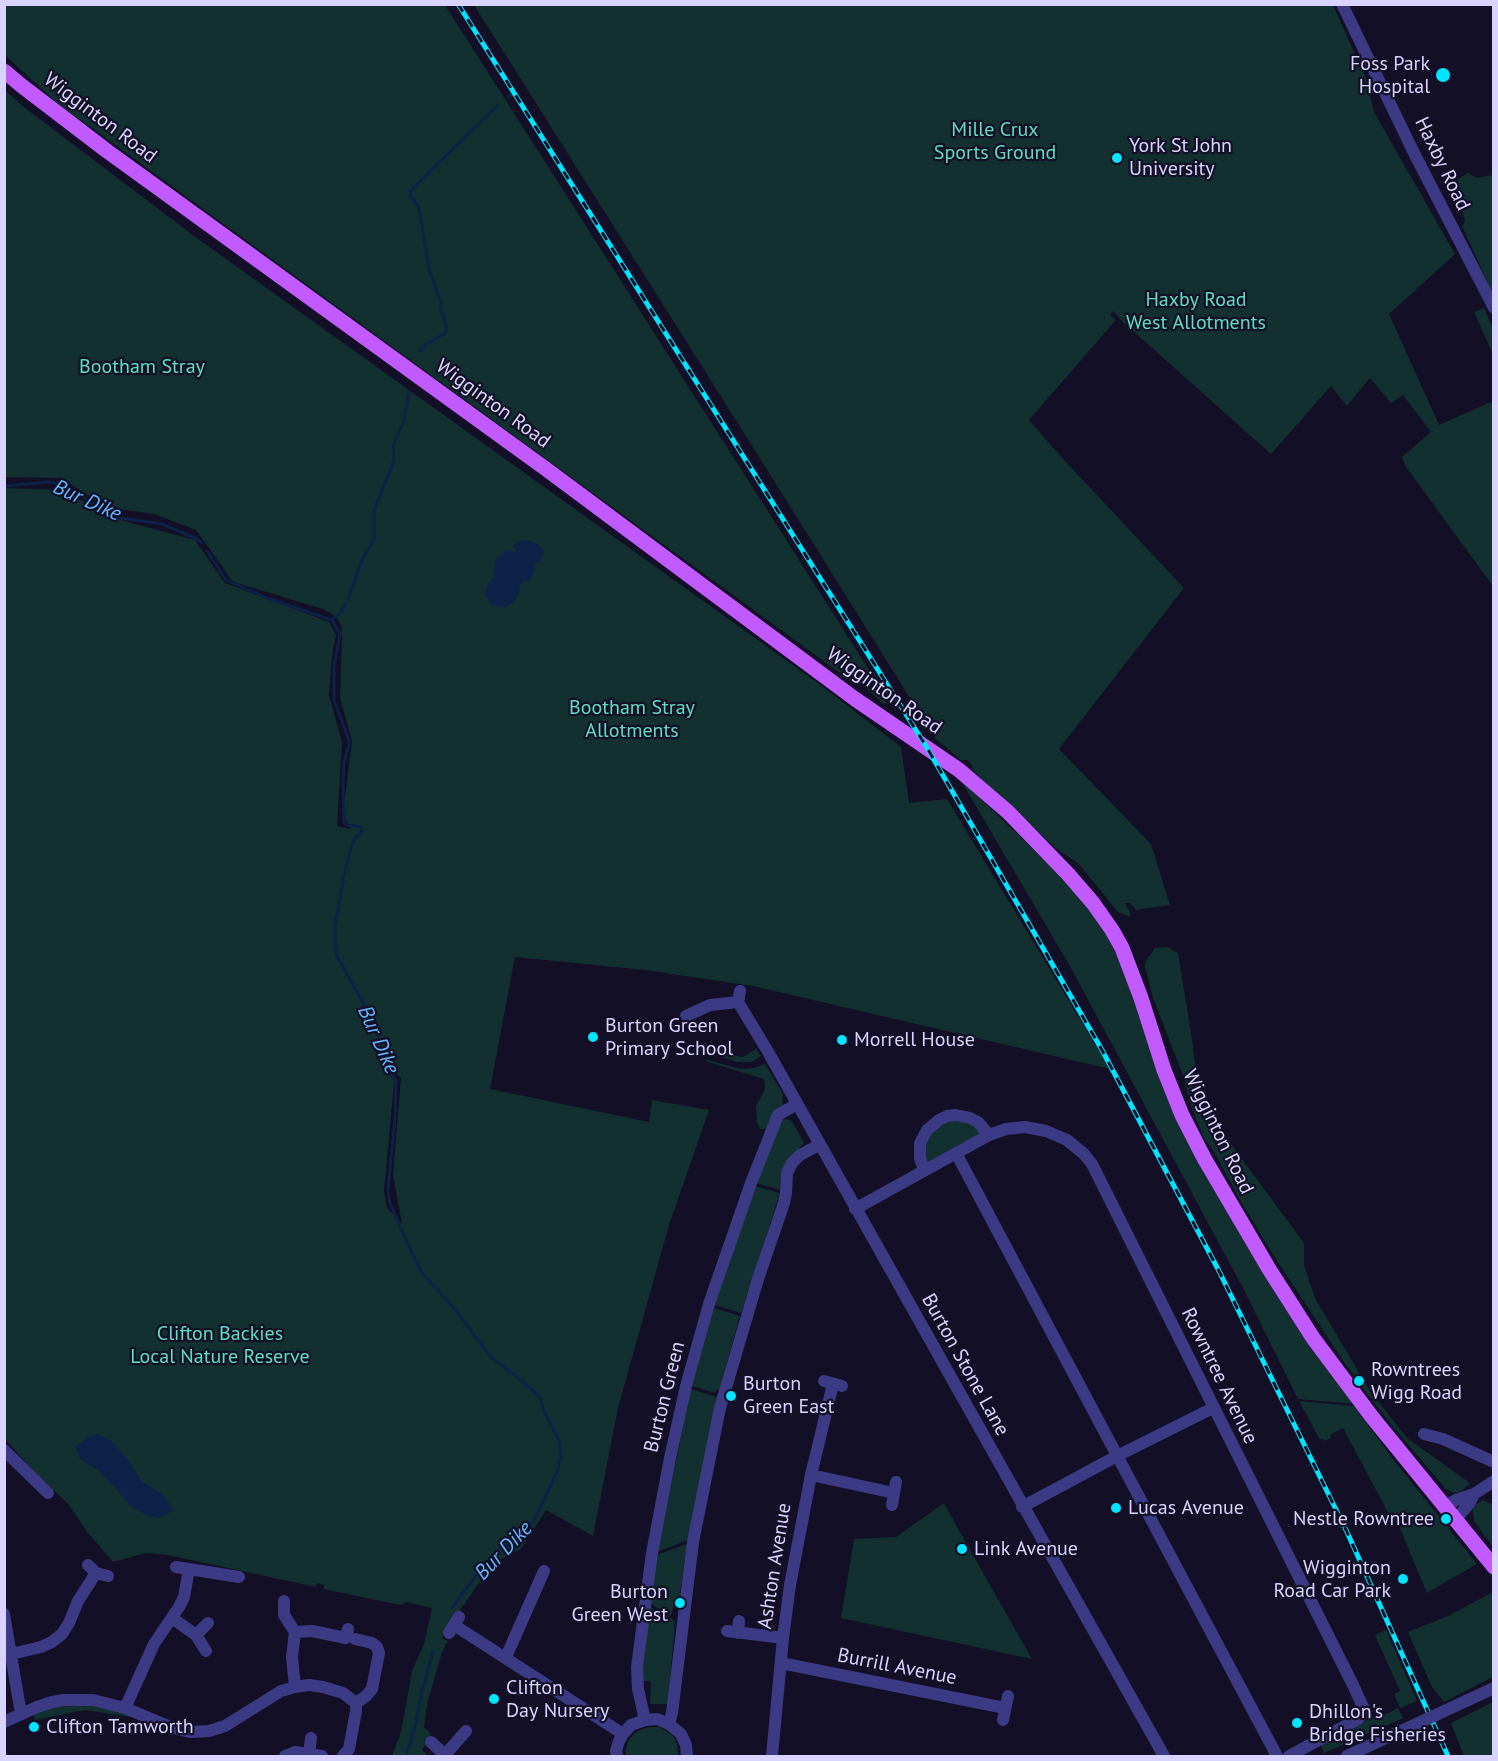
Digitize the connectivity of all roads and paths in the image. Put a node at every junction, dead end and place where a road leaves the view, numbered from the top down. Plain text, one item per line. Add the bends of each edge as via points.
1 (1342, 4) edge
2 (4, 71) edge
3 (1494, 308) edge
4 (686, 1016) dead end
5 (797, 1104) junction
6 (989, 1135) junction
7 (819, 1145) junction
8 (956, 1153) junction
9 (924, 1170) junction
10 (855, 1209) junction
11 (833, 1384) dead end
12 (1213, 1408) junction
13 (1424, 1434) dead end
14 (5, 1452) edge
15 (1117, 1456) junction
16 (1494, 1462) edge
17 (811, 1475) junction
18 (1494, 1481) edge
19 (48, 1493) dead end
20 (894, 1493) dead end
21 (1474, 1494) junction
22 (1022, 1507) junction
23 (1444, 1507) junction
24 (1455, 1520) junction
25 (1494, 1567) edge
26 (544, 1571) dead end
27 (97, 1572) dead end
28 (240, 1577) dead end
29 (284, 1601) dead end
30 (5, 1616) edge
31 (172, 1618) junction
32 (208, 1623) dead end
33 (454, 1625) dead end
34 (735, 1628) dead end
35 (296, 1632) junction
36 (196, 1635) junction
37 (783, 1638) junction
38 (206, 1651) dead end
39 (10, 1654) junction
40 (506, 1657) junction
41 (781, 1663) junction
42 (295, 1687) junction
43 (1494, 1688) edge
44 (356, 1703) junction
45 (125, 1708) junction
46 (1005, 1708) dead end
47 (21, 1714) junction
48 (645, 1720) junction
49 (4, 1722) edge
50 (669, 1724) junction
51 (466, 1731) dead end
52 (623, 1734) junction
53 (311, 1738) dead end
54 (431, 1742) dead end
55 (309, 1754) junction
56 (285, 1756) edge
57 (322, 1756) edge
58 (343, 1756) edge
59 (445, 1756) edge
60 (617, 1756) edge
61 (689, 1756) edge
62 (772, 1756) edge
63 (1164, 1756) edge
64 (1277, 1756) edge
65 (1289, 1756) edge
66 (1347, 1756) edge

1 - 3 street, Haxby Road
2 - 23 main road, Wigginton Road via 107,151 855,699 959,770 1008,812 1068,874 1112,930 1141,998 1182,1115 1231,1206 1313,1338
4 - 5 street, Burton Stone Lane via 739,996
5 - 7 street, Burton Stone Lane
5 - 48 street, Burton Green via 778,1115 751,1183 686,1386 652,1553 637,1667
6 - 8 street, Rowntree Avenue
6 - 9 street via 970,1118 946,1116 927,1130 920,1143
6 - 12 street, Rowntree Avenue via 1016,1128 1036,1129 1066,1140 1084,1154
7 - 10 street, Burton Stone Lane
7 - 50 street via 800,1155 787,1173 786,1193 720,1408 693,1542
8 - 9 street, Rowntree Avenue
8 - 15 street
9 - 10 street, Rowntree Avenue
10 - 22 street, Burton Stone Lane
11 - 17 street, Ashton Avenue
12 - 15 street
12 - 65 street, Rowntree Avenue via 1364,1709 1358,1719
13 - 16 street
14 - 19 street
15 - 22 street
15 - 64 street
17 - 20 street
17 - 37 street, Ashton Avenue
18 - 21 street
21 - 23 street
21 - 24 street
22 - 63 street, Burton Stone Lane
23 - 24 main road, Wigginton Road
24 - 25 main road, Wigginton Road
26 - 40 street
27 - 39 street via 62,1634 41,1647
28 - 31 street via 182,1568 184,1596
29 - 35 street via 284,1615
30 - 39 street
31 - 36 street
31 - 45 street via 154,1644
32 - 36 street
33 - 40 street
34 - 37 street
35 - 42 street via 291,1657
35 - 44 street via 346,1638 351,1634 377,1647 372,1689
36 - 38 street
37 - 41 street, Ashton Avenue
39 - 47 street
40 - 52 street
41 - 46 street, Burrill Avenue
41 - 62 street, Ashton Avenue
42 - 44 street via 323,1687 343,1693
42 - 45 street via 209,1731 173,1728
43 - 66 street, bridge
44 - 58 street via 349,1749
45 - 47 street via 93,1700 64,1700
47 - 49 street
48 - 50 street
48 - 52 street via 631,1725
50 - 61 street via 681,1734
51 - 59 street
52 - 60 street
53 - 55 street
54 - 59 street
55 - 56 street via 295,1752
55 - 57 street

